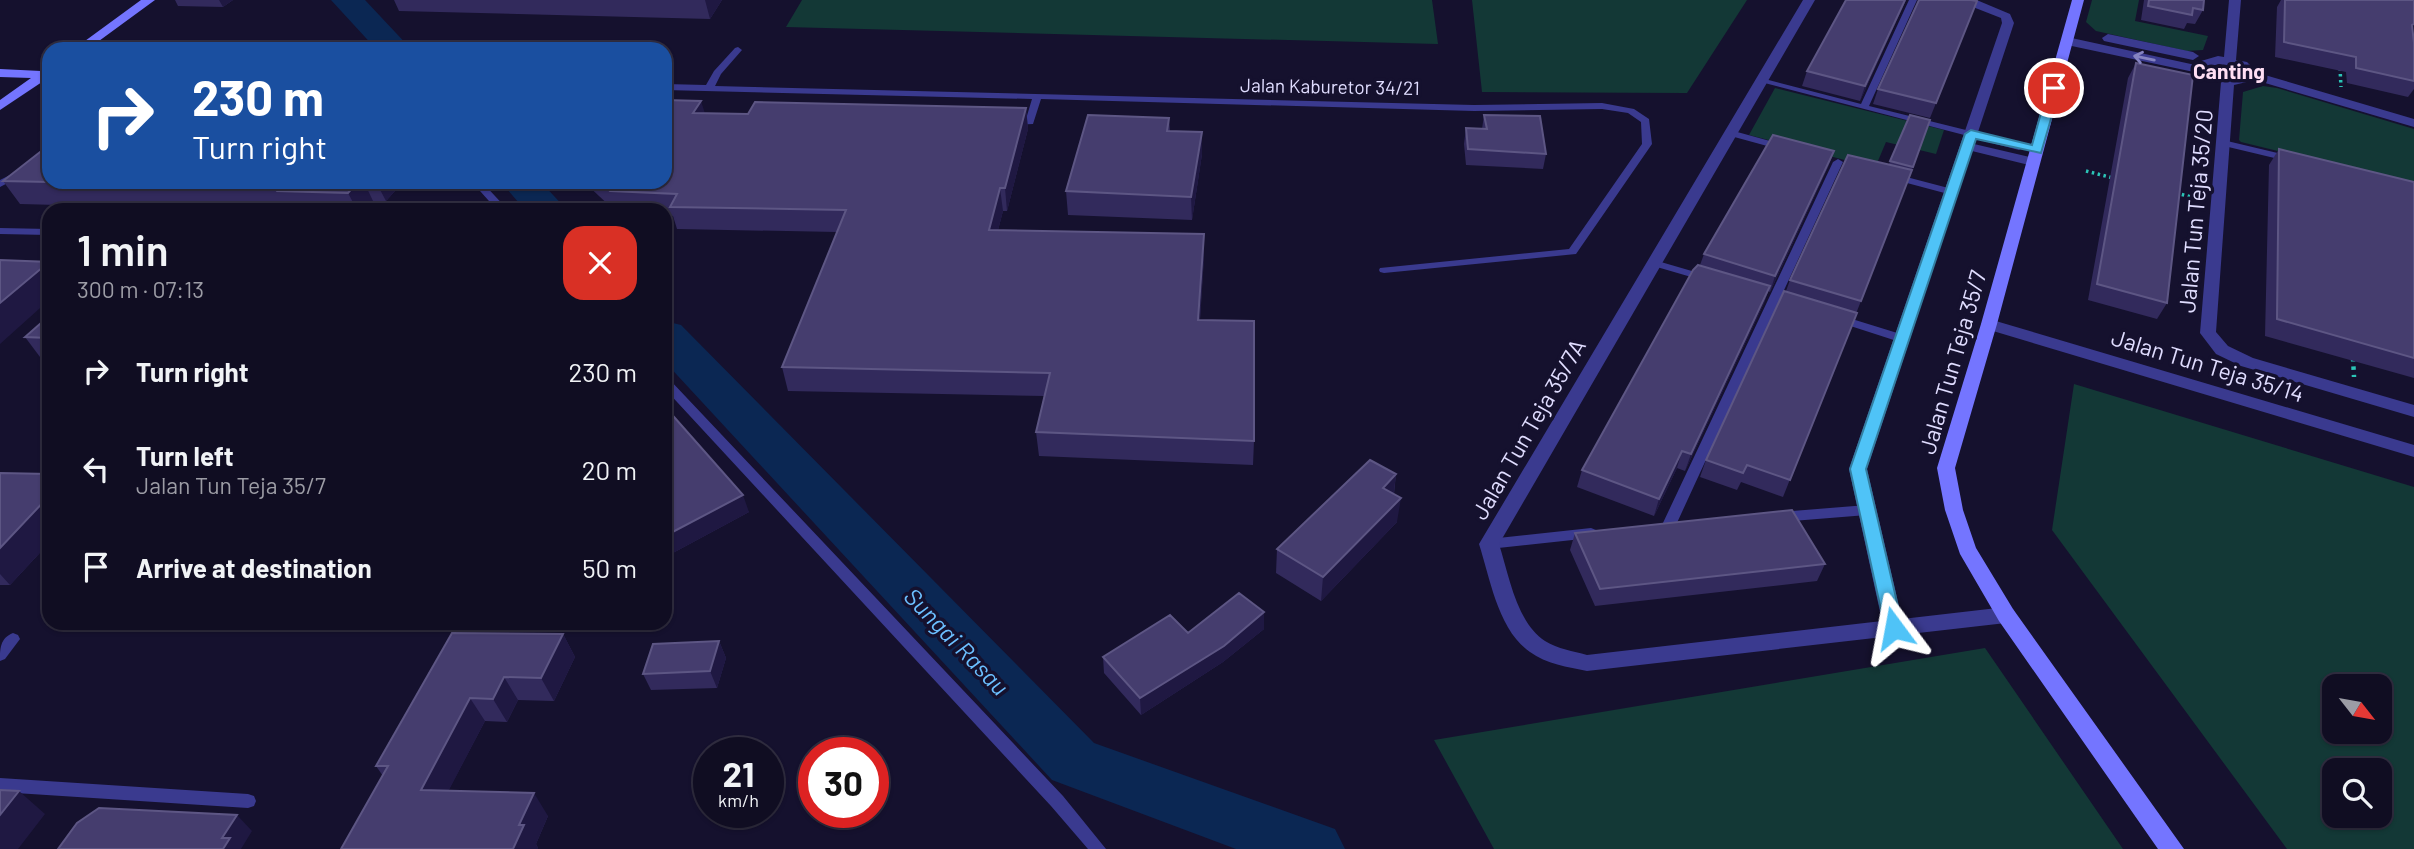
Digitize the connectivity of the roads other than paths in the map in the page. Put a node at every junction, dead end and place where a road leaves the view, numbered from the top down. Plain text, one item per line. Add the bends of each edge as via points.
1 (149, 0) edge
2 (1809, 0) edge
3 (1913, 0) edge
4 (1961, 0) edge
5 (2078, 0) edge
6 (2235, 0) edge
7 (2068, 35) junction
8 (90, 42) edge
9 (738, 50) dead end
10 (2230, 61) junction
11 (2211, 66) junction
12 (0, 73) edge
13 (42, 73) edge
14 (2254, 76) junction
15 (42, 77) edge
16 (2228, 79) junction
17 (1761, 81) junction
18 (672, 87) edge
19 (709, 88) junction
20 (1037, 97) junction
21 (0, 106) edge
22 (1864, 107) junction
23 (1004, 121) edge
24 (2414, 123) edge
25 (1730, 133) junction
26 (1969, 140) junction
27 (2223, 143) junction
28 (1798, 151) edge
29 (2035, 156) junction
30 (1825, 158) edge
31 (1838, 162) junction
32 (2306, 163) edge
33 (1851, 165) edge
34 (24, 169) edge
35 (1889, 175) edge
36 (0, 184) edge
37 (484, 189) edge
38 (1952, 192) junction
39 (496, 203) edge
40 (0, 231) edge
41 (42, 232) edge
42 (1654, 263) junction
43 (1384, 270) dead end
44 (1721, 283) edge
45 (1761, 296) edge
46 (1781, 302) junction
47 (1826, 315) edge
48 (1989, 324) junction
49 (1903, 339) junction
50 (672, 390) edge
51 (2414, 411) edge
52 (2414, 451) edge
53 (1867, 510) junction
54 (1762, 518) edge
55 (1669, 525) edge
56 (1600, 533) edge
57 (1489, 544) junction
58 (2006, 615) junction
59 (1894, 628) junction
60 (13, 639) dead end
61 (0, 654) edge
62 (0, 785) edge
63 (248, 801) dead end
64 (1098, 849) edge
65 (2172, 849) edge

1 - 8 street
2 - 17 street, Jalan Tun Teja 35/7A
3 - 22 lane
4 - 26 street via 1995,10 2006,16 2008,23
5 - 7 street, Jalan Tun Teja 35/7
6 - 10 street
7 - 11 street
7 - 29 street, Jalan Tun Teja 35/7
9 - 19 lane
10 - 11 street
10 - 14 street via 2248,68
11 - 16 street
12 - 13 street
14 - 16 street
14 - 24 street
15 - 21 street
16 - 27 street, Jalan Tun Teja 35/20
17 - 22 lane
17 - 25 street, Jalan Tun Teja 35/7A
18 - 19 lane, Jalan Kaburetor 34/21
19 - 20 lane, Jalan Kaburetor 34/21
20 - 23 lane via 1030,122
20 - 43 lane, Jalan Kaburetor 34/21 via 1474,108 1602,106 1630,111 1646,121 1647,144 1572,252
22 - 26 lane
25 - 28 lane
25 - 42 street, Jalan Tun Teja 35/7A
26 - 29 street
26 - 38 street
27 - 32 lane
27 - 51 street, Jalan Tun Teja 35/20 via 2208,332 2222,350 2247,362
29 - 48 street, Jalan Tun Teja 35/7
30 - 31 lane
31 - 33 lane
31 - 46 lane
34 - 36 lane
35 - 38 lane
37 - 39 lane
38 - 49 street
40 - 41 lane
42 - 44 lane
42 - 57 street, Jalan Tun Teja 35/7A
45 - 46 lane
46 - 55 lane
47 - 49 lane
48 - 52 street, Jalan Tun Teja 35/14
48 - 58 street, Jalan Tun Teja 35/7 via 1946,468 1967,549
49 - 53 street via 1858,469
50 - 64 lane
53 - 54 lane
53 - 59 street
56 - 57 lane
57 - 59 street, Jalan Tun Teja 35/7A via 1520,629 1536,646 1587,663
58 - 59 street, Jalan Tun Teja 35/7A
58 - 65 street, Jalan Tun Teja 35/7
60 - 61 lane
62 - 63 lane

